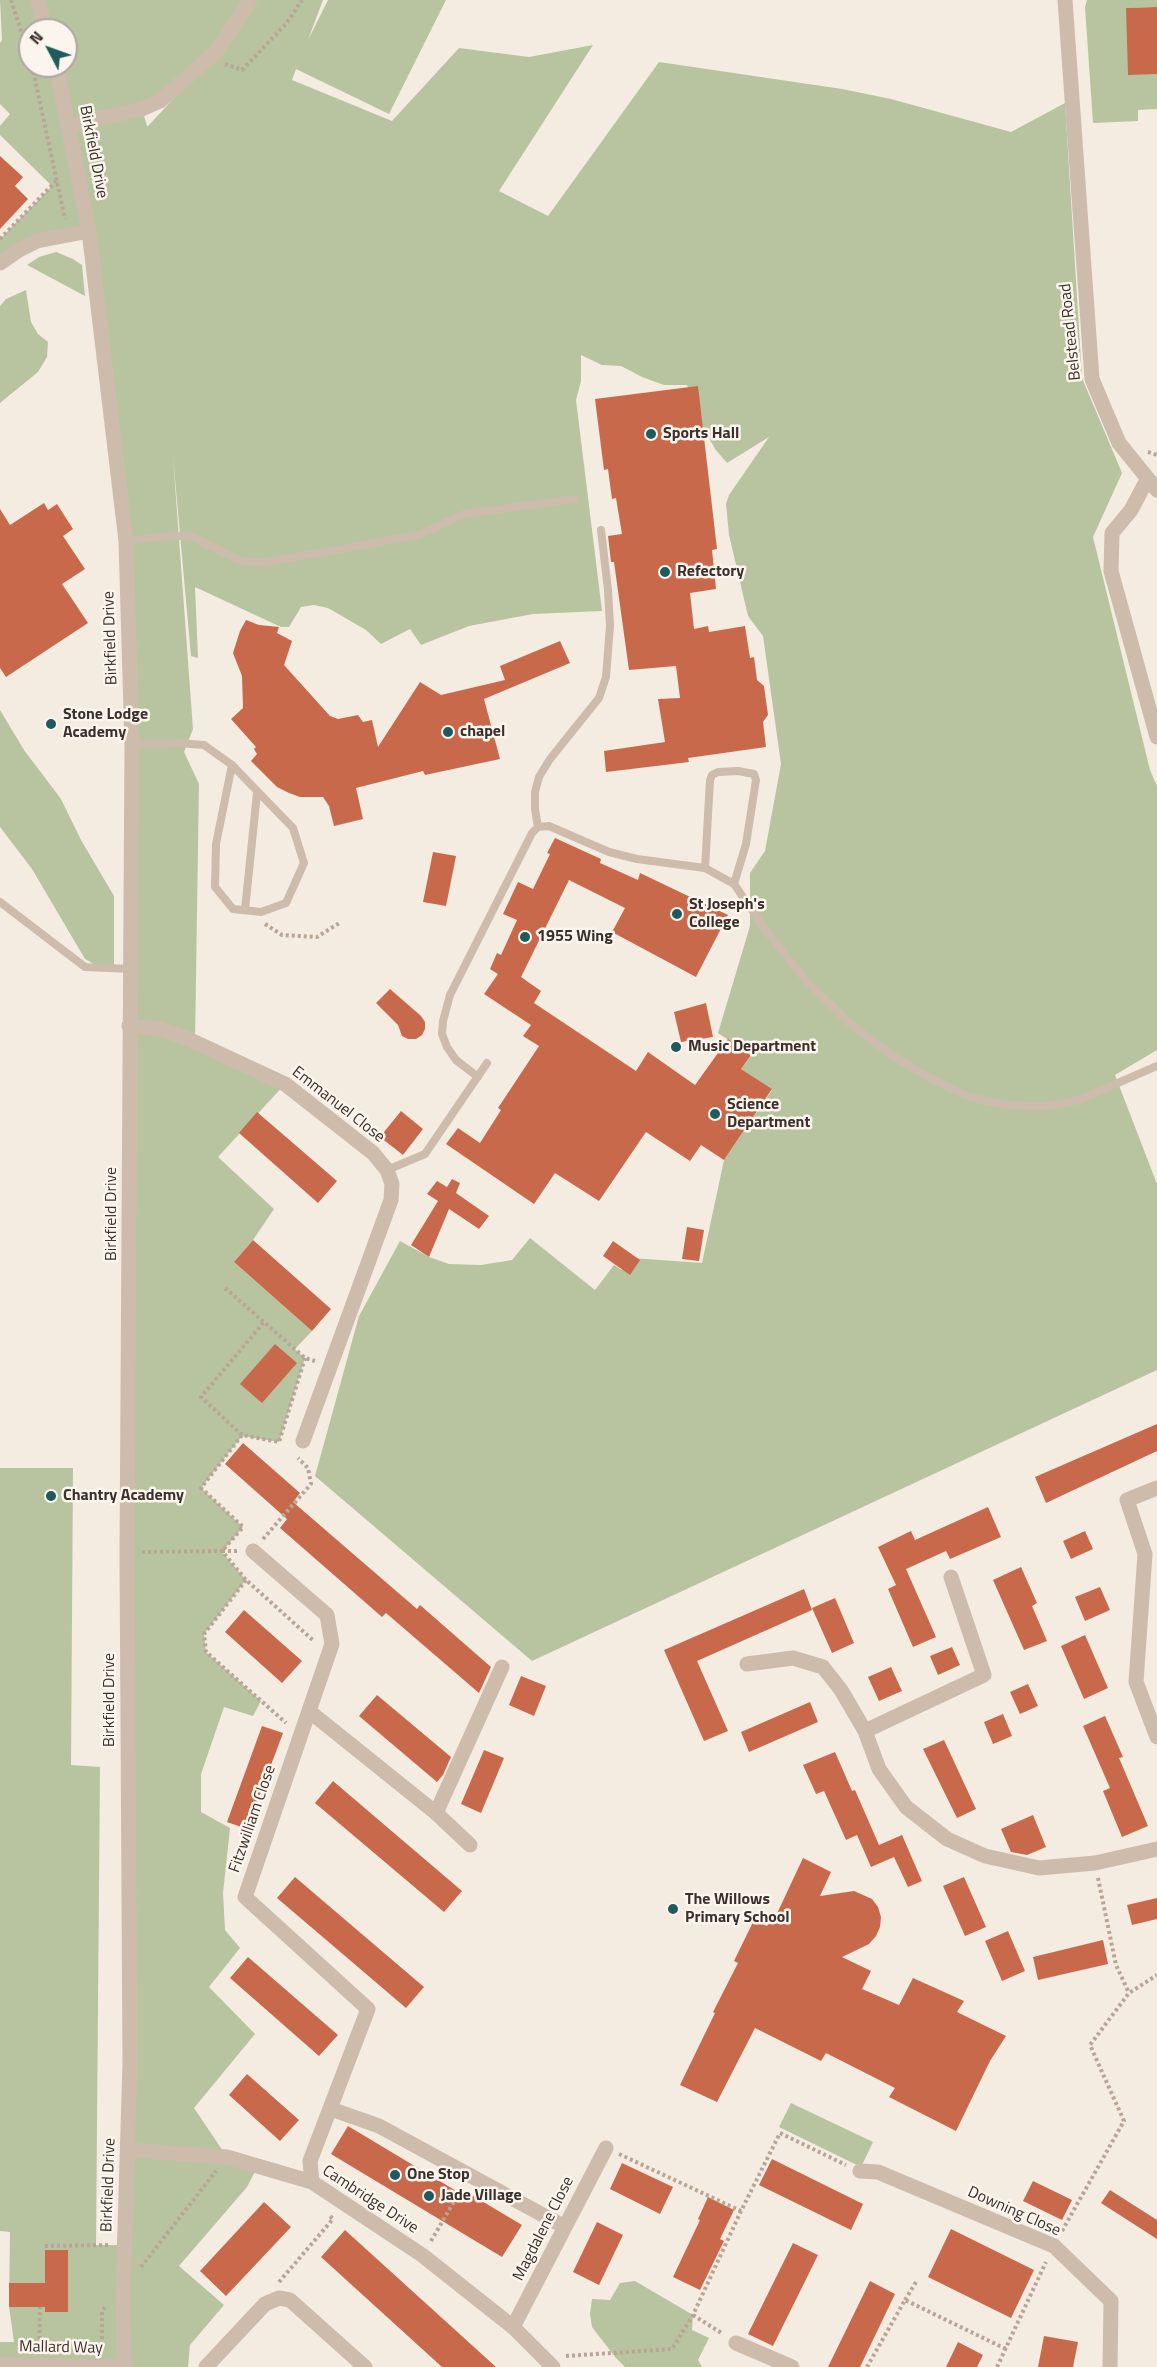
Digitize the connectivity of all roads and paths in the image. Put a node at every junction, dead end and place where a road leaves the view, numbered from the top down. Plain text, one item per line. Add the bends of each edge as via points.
1 (11, 0) edge
2 (38, 0) edge
3 (250, 0) edge
4 (302, 0) edge
5 (1065, 0) edge
6 (43, 18) edge
7 (18, 21) edge
8 (211, 59) junction
9 (35, 78) edge
10 (59, 78) edge
11 (70, 125) junction
12 (58, 180) junction
13 (89, 231) junction
14 (68, 235) junction
15 (0, 239) edge
16 (0, 263) edge
17 (1152, 485) edge
18 (574, 499) dead end
19 (601, 530) dead end
20 (126, 542) junction
21 (1157, 737) edge
22 (132, 745) junction
23 (232, 765) junction
24 (257, 793) junction
25 (538, 827) junction
26 (705, 868) junction
27 (734, 884) junction
28 (0, 902) edge
29 (245, 910) junction
30 (261, 912) junction
31 (341, 922) dead end
32 (131, 969) junction
33 (129, 1026) junction
34 (487, 1063) dead end
35 (1157, 1066) edge
36 (478, 1077) junction
37 (387, 1170) junction
38 (225, 1288) dead end
39 (264, 1322) junction
40 (305, 1358) junction
41 (329, 1367) junction
42 (242, 1436) junction
43 (303, 1441) joint
44 (1157, 1488) edge
45 (222, 1551) junction
46 (253, 1551) junction
47 (127, 1553) junction
48 (951, 1577) dead end
49 (246, 1580) junction
50 (328, 1653) junction
51 (747, 1664) dead end
52 (502, 1667) dead end
53 (309, 1711) junction
54 (865, 1731) junction
55 (300, 1736) junction
56 (1157, 1737) edge
57 (436, 1814) junction
58 (470, 1845) dead end
59 (1157, 1850) edge
60 (1095, 1863) junction
61 (1157, 1975) edge
62 (1129, 1993) junction
63 (331, 2109) junction
64 (606, 2148) joint
65 (129, 2150) junction
66 (227, 2157) junction
67 (860, 2171) joint
68 (470, 2175) junction
69 (312, 2182) junction
70 (324, 2210) dead end
71 (741, 2211) junction
72 (565, 2227) junction
73 (125, 2245) junction
74 (45, 2246) dead end
75 (1054, 2246) junction
76 (422, 2255) junction
77 (139, 2270) dead end
78 (916, 2282) dead end
79 (123, 2293) junction
80 (279, 2298) junction
81 (905, 2300) junction
82 (40, 2307) dead end
83 (693, 2315) junction
84 (513, 2327) junction
85 (102, 2339) dead end
86 (736, 2343) joint
87 (1006, 2349) junction
88 (547, 2362) edge
89 (359, 2365) edge
90 (0, 2366) edge
91 (39, 2366) edge
92 (30, 2367) edge
93 (123, 2367) edge
94 (206, 2367) edge
95 (792, 2367) edge
96 (867, 2367) edge
97 (997, 2367) edge
98 (1110, 2367) edge

1 - 7 path
2 - 6 street
3 - 8 street
4 - 8 path via 286,24 242,70
5 - 17 street, Belstead Road via 1092,379 1119,443
8 - 11 street via 160,100 142,109
9 - 12 path
10 - 11 street, Birkfield Drive
11 - 13 street, Birkfield Drive
12 - 14 path
12 - 15 path
13 - 14 street
13 - 20 street, Birkfield Drive
14 - 16 street via 27,245
17 - 21 street, Belstead Road via 1112,533 1111,571
18 - 20 lane via 464,514 419,535 262,563 241,561 187,536
19 - 25 lane via 610,626 606,677 599,698 539,777 535,792
20 - 22 street, Birkfield Drive
22 - 23 lane via 204,745
22 - 32 street, Birkfield Drive
23 - 24 lane
23 - 29 lane via 216,844 215,887 232,909
24 - 29 lane
24 - 30 lane via 292,828 304,863 286,903
25 - 26 lane via 549,826 637,860
25 - 36 lane via 450,995 443,1021 447,1047 456,1060
26 - 27 lane
26 - 27 lane via 712,775 738,771 754,774 746,844
27 - 35 lane via 807,982 850,1024 893,1056 969,1097 1043,1107 1078,1100
28 - 32 lane via 85,967
29 - 30 lane
30 - 31 path via 265,924 282,935 317,937
32 - 33 street, Birkfield Drive
33 - 37 street, Emmanuel Close via 160,1029 184,1037 285,1084 373,1153
33 - 47 street, Birkfield Drive
34 - 36 lane
36 - 37 lane via 425,1154
37 - 41 street via 392,1184 391,1200
38 - 39 path
39 - 40 path
39 - 42 path via 201,1397
40 - 41 path
40 - 42 path via 279,1442
41 - 43 street
42 - 45 path via 201,1488 243,1527
43 - 46 path via 295,1456 308,1468 311,1484
44 - 56 street via 1127,1500 1145,1554 1136,1682
45 - 46 path
45 - 47 path
45 - 49 path
46 - 50 street, Fitzwilliam Close via 327,1615 332,1644
47 - 65 street, Birkfield Drive
48 - 54 street via 984,1675
49 - 50 path
49 - 55 path via 204,1634 206,1652
50 - 53 street, Fitzwilliam Close
51 - 54 street via 793,1658 824,1667
52 - 57 street
53 - 55 street, Fitzwilliam Close
53 - 57 street
54 - 60 street via 879,1769 906,1807 947,1839 985,1856 1039,1868
55 - 63 street, Fitzwilliam Close via 245,1897 368,2008
57 - 58 street
59 - 60 street
60 - 62 path via 1116,1965
61 - 62 path
62 - 75 path via 1090,2045 1124,2121
63 - 68 street via 379,2126
63 - 69 street, Fitzwilliam Close via 310,2161
64 - 71 path
64 - 72 street, Magdalene Close
65 - 66 street, Cambridge Drive
65 - 73 street, Birkfield Drive
66 - 69 street, Cambridge Drive
66 - 77 path
67 - 71 path via 780,2133
67 - 75 street, Downing Close via 878,2172
68 - 72 street
68 - 76 path
69 - 76 street, Cambridge Drive
70 - 80 path via 333,2219 279,2280
71 - 83 path
72 - 84 street, Magdalene Close
73 - 74 path
73 - 79 street, Birkfield Drive
75 - 87 path
75 - 98 street, Downing Close via 1111,2301
76 - 84 street, Cambridge Drive
78 - 81 path
79 - 85 path via 102,2310
79 - 93 street, Birkfield Drive
80 - 89 street via 290,2300
80 - 94 street via 265,2304
81 - 87 path
81 - 96 path
82 - 91 path
83 - 86 path
83 - 88 path via 672,2349
84 - 88 street, Cambridge Drive
86 - 95 street
87 - 97 path
90 - 92 street, Mallard Way
91 - 92 street, Mallard Way
91 - 93 street, Mallard Way

